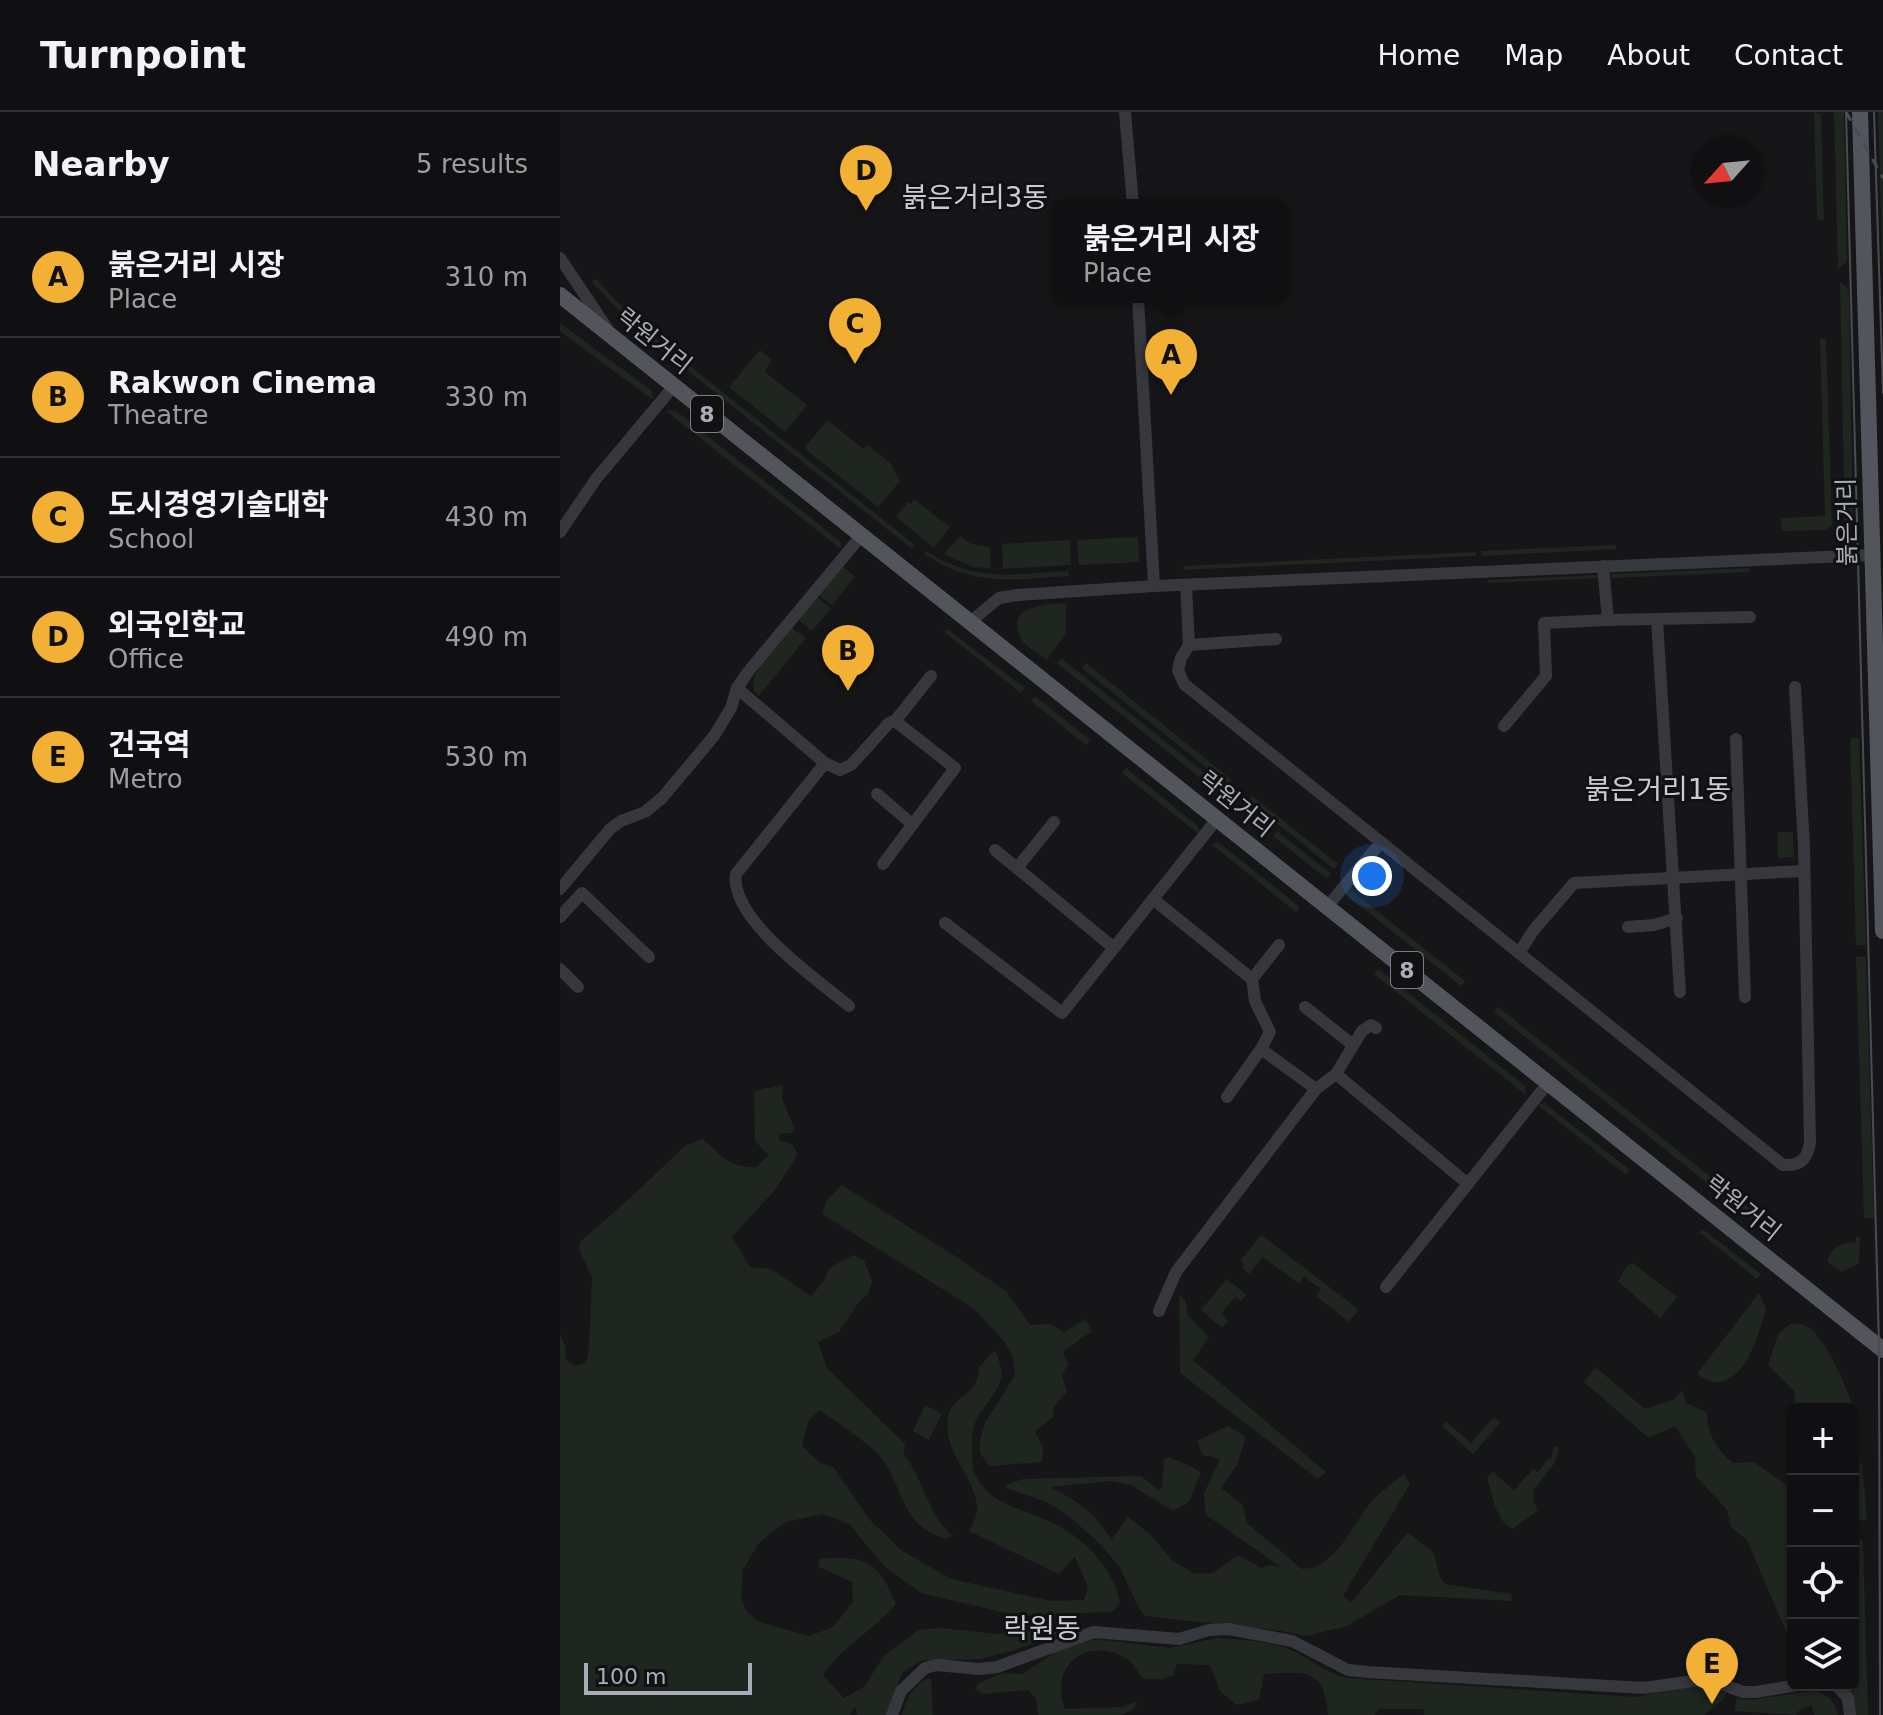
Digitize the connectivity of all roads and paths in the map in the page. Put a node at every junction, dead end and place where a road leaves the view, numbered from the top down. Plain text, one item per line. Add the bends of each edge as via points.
1 (1125, 112) edge
2 (1860, 112) edge
3 (1132, 199) edge
4 (560, 258) edge
5 (560, 295) edge
6 (1138, 303) edge
7 (613, 338) junction
8 (673, 387) junction
9 (560, 532) edge
10 (861, 536) junction
11 (1872, 555) junction
12 (1603, 566) junction
13 (1186, 585) junction
14 (1154, 586) junction
15 (1750, 617) dead end
16 (1657, 619) junction
17 (1608, 620) junction
18 (970, 622) junction
19 (1276, 639) dead end
20 (1189, 645) junction
21 (931, 676) dead end
22 (1795, 687) dead end
23 (737, 688) junction
24 (895, 721) junction
25 (1504, 726) dead end
26 (1736, 739) dead end
27 (825, 763) junction
28 (877, 794) dead end
29 (1217, 819) junction
30 (1054, 822) dead end
31 (912, 824) junction
32 (1381, 842) junction
33 (995, 850) dead end
34 (883, 864) dead end
35 (1017, 868) junction
36 (1804, 871) junction
37 (1741, 874) junction
38 (1675, 877) junction
39 (560, 889) edge
40 (1153, 899) junction
41 (1327, 907) junction
42 (560, 917) edge
43 (1677, 918) junction
44 (945, 923) dead end
45 (1628, 927) dead end
46 (1883, 931) edge
47 (1279, 945) dead end
48 (1114, 948) junction
49 (1519, 953) junction
50 (649, 957) dead end
51 (560, 969) edge
52 (1252, 979) junction
53 (578, 987) dead end
54 (1680, 992) dead end
55 (1745, 997) dead end
56 (849, 1006) dead end
57 (1305, 1007) dead end
58 (1376, 1028) dead end
59 (1353, 1045) junction
60 (1261, 1049) junction
61 (1336, 1074) junction
62 (1548, 1083) junction
63 (1316, 1089) junction
64 (1227, 1097) dead end
65 (1468, 1184) junction
66 (1386, 1287) dead end
67 (1159, 1311) dead end
68 (1883, 1350) edge
69 (1787, 1687) edge
70 (1842, 1691) edge
71 (892, 1715) edge
72 (1850, 1715) edge

1 - 3 street
2 - 11 main road, 붉은거리
4 - 7 street
5 - 7 main road, 락원거리 / 8
6 - 14 street
7 - 8 main road, 락원거리 / 8
8 - 9 street via 596,479
8 - 10 main road, 락원거리 / 8
10 - 18 main road, 락원거리 / 8
10 - 23 street
11 - 12 street
11 - 46 main road, 붉은거리
12 - 13 street
12 - 17 street
13 - 14 street
13 - 20 street
14 - 18 street via 999,598
15 - 16 street
16 - 17 street
16 - 38 street
17 - 25 street via 1544,623 1546,676
18 - 29 main road, 락원거리 / 8
19 - 20 street
20 - 32 street via 1178,670 1184,684
21 - 24 street
22 - 36 street
23 - 27 street
23 - 39 street via 714,736 662,798 610,829
24 - 27 street via 851,765 840,770
24 - 31 street via 955,768
26 - 37 street
27 - 56 street via 736,874 734,886 760,931
28 - 31 street
29 - 40 street
29 - 41 main road, 락원거리 / 8
30 - 35 street
31 - 34 street
32 - 41 street
32 - 49 street
33 - 35 street
35 - 48 street
36 - 37 street
36 - 49 street via 1810,1143 1808,1156 1792,1166 1783,1165
37 - 38 street
37 - 55 street
38 - 43 street
38 - 49 street via 1574,883
40 - 48 street
40 - 52 street
41 - 62 main road, 락원거리 / 8
42 - 50 street via 582,893
43 - 45 street
43 - 54 street
44 - 48 street via 1062,1013
47 - 52 street
51 - 53 street
52 - 60 street via 1255,1001 1270,1032
57 - 59 street
58 - 59 street via 1362,1031
59 - 61 street
60 - 63 street
60 - 64 street
61 - 63 street
61 - 65 street
62 - 65 street
62 - 68 main road, 락원거리 / 8
63 - 67 street via 1176,1272
65 - 66 street
69 - 71 street via 1743,1692 1707,1679 1644,1688 1367,1672 1348,1670 1292,1641 1228,1629 1179,1639 1103,1631 997,1667 925,1668 901,1691
70 - 72 street

